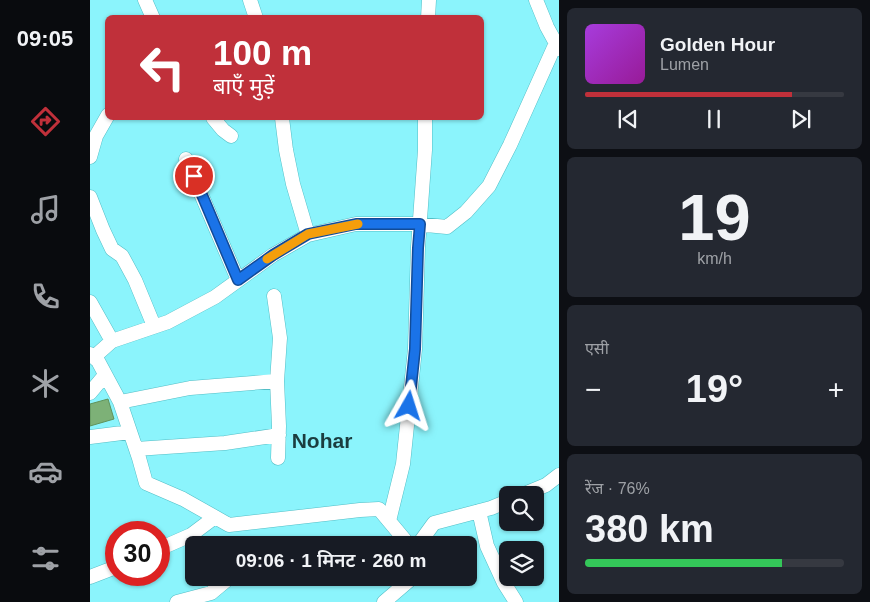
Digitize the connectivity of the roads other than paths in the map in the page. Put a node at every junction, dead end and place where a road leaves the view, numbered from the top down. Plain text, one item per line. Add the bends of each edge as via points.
1 (145, 0) edge
2 (250, 0) edge
3 (429, 0) edge
4 (536, 0) edge
5 (152, 15) edge
6 (255, 15) edge
7 (428, 15) edge
8 (557, 46) edge
9 (105, 120) edge
10 (215, 120) edge
11 (282, 120) edge
12 (425, 120) edge
13 (231, 136) dead end
14 (90, 157) edge
15 (186, 159) dead end
16 (90, 197) edge
17 (420, 224) junction
18 (308, 234) junction
19 (238, 280) junction
20 (274, 296) dead end
21 (90, 302) edge
22 (154, 326) junction
23 (112, 340) junction
24 (92, 356) edge
25 (104, 375) junction
26 (277, 381) junction
27 (90, 393) edge
28 (120, 402) junction
29 (130, 432) junction
30 (279, 435) junction
31 (90, 437) edge
32 (136, 450) junction
33 (278, 458) dead end
34 (559, 475) edge
35 (544, 486) edge
36 (499, 505) edge
37 (479, 511) junction
38 (215, 517) junction
39 (389, 521) junction
40 (402, 536) edge
41 (425, 536) edge
42 (170, 544) edge
43 (105, 571) edge
44 (90, 577) edge
45 (223, 586) edge
46 (403, 586) edge
47 (214, 598) edge
48 (386, 601) edge
49 (177, 602) edge
50 (516, 602) edge

1 - 5 street
2 - 6 street
3 - 7 street
4 - 8 street
8 - 17 street via 489,186 466,212 447,227
9 - 14 street
10 - 13 street
11 - 18 street via 292,184
12 - 17 street
15 - 19 street
16 - 22 street via 112,249 122,256 135,280
17 - 18 street via 356,224
17 - 39 street via 415,349 403,464
18 - 19 street
19 - 22 street via 214,297
20 - 26 street via 280,338
21 - 23 street
22 - 23 street
23 - 24 street
24 - 25 street
25 - 27 street
25 - 28 street
26 - 28 street via 190,388
26 - 30 street
28 - 29 street
29 - 31 street
29 - 32 street
30 - 32 street
30 - 33 street
32 - 38 street via 146,483
34 - 35 street
36 - 37 street
37 - 41 street via 434,523
37 - 50 street via 487,546
38 - 39 street via 229,525 379,509
38 - 42 street via 191,535
39 - 40 street
43 - 44 street
45 - 47 street
46 - 48 street
47 - 49 street

